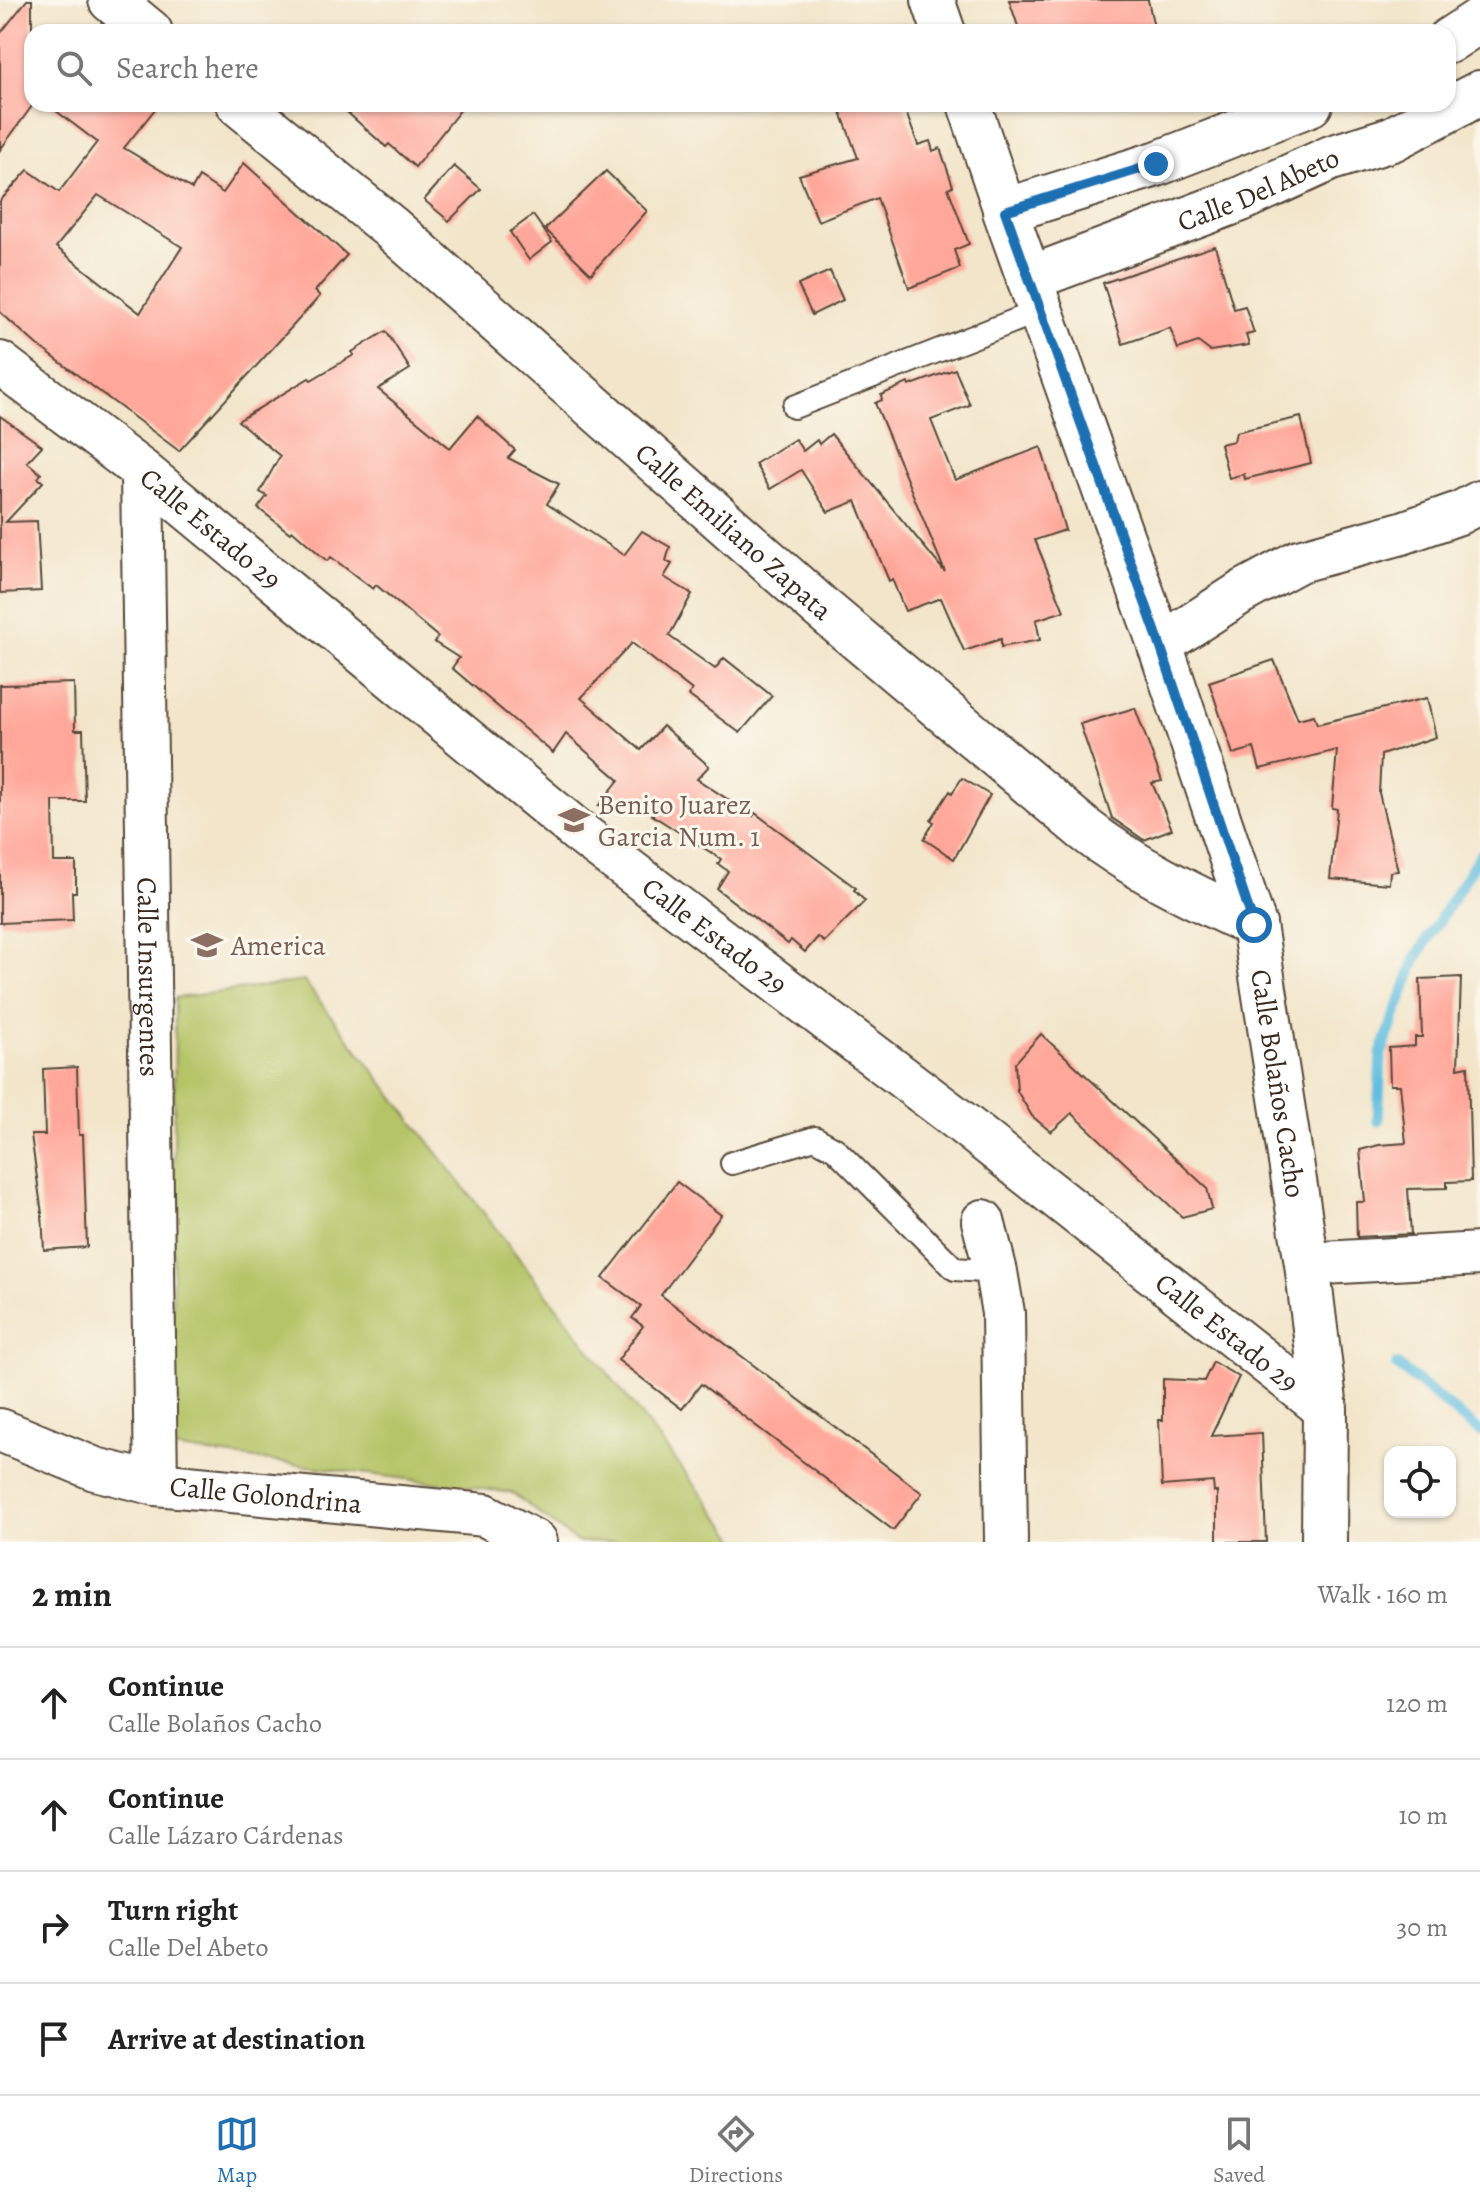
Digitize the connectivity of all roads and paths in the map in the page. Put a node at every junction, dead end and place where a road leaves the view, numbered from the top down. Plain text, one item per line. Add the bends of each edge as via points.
1 (111, 0) edge
2 (933, 0) edge
3 (1480, 20) edge
4 (140, 24) edge
5 (941, 24) edge
6 (1456, 36) edge
7 (1480, 93) edge
8 (1456, 106) edge
9 (249, 112) edge
10 (972, 112) edge
11 (1290, 112) edge
12 (1311, 112) edge
13 (1444, 112) edge
14 (1331, 158) junction
15 (1005, 211) junction
16 (1036, 294) junction
17 (0, 363) edge
18 (794, 407) dead end
19 (142, 471) junction
20 (1480, 502) edge
21 (1159, 646) junction
22 (1254, 925) junction
23 (732, 1163) dead end
24 (983, 1221) dead end
25 (1480, 1254) edge
26 (1307, 1264) junction
27 (996, 1272) junction
28 (1325, 1409) junction
29 (0, 1430) edge
30 (156, 1484) junction
31 (536, 1542) edge
32 (1006, 1542) edge
33 (1324, 1542) edge

1 - 4 main road
2 - 5 street
3 - 6 main road
7 - 8 main road, Calle Del Abeto
9 - 22 main road, Calle Emiliano Zapata via 390,227 819,606 1084,829 1159,879
10 - 15 street
11 - 15 main road via 1156,164
12 - 14 main road
13 - 14 main road, Calle Del Abeto via 1392,139
14 - 16 main road, Calle Del Abeto
15 - 16 main road, Calle Bolaños Cacho
16 - 18 lane
16 - 21 main road, Calle Bolaños Cacho
17 - 19 street, Calle Estado 29
19 - 28 street, Calle Estado 29 via 580,833 951,1114
19 - 30 street, Calle Insurgentes
20 - 21 street via 1402,533 1299,561
21 - 22 main road, Calle Bolaños Cacho
22 - 26 main road, Calle Bolaños Cacho
23 - 27 lane via 815,1138 835,1149 955,1269
24 - 27 street
25 - 26 street
26 - 28 main road, Calle Bolaños Cacho
27 - 32 street via 1003,1313
28 - 33 main road, Calle Bolaños Cacho
29 - 30 street, Calle Golondrina via 95,1469
30 - 31 street, Calle Golondrina via 485,1515

